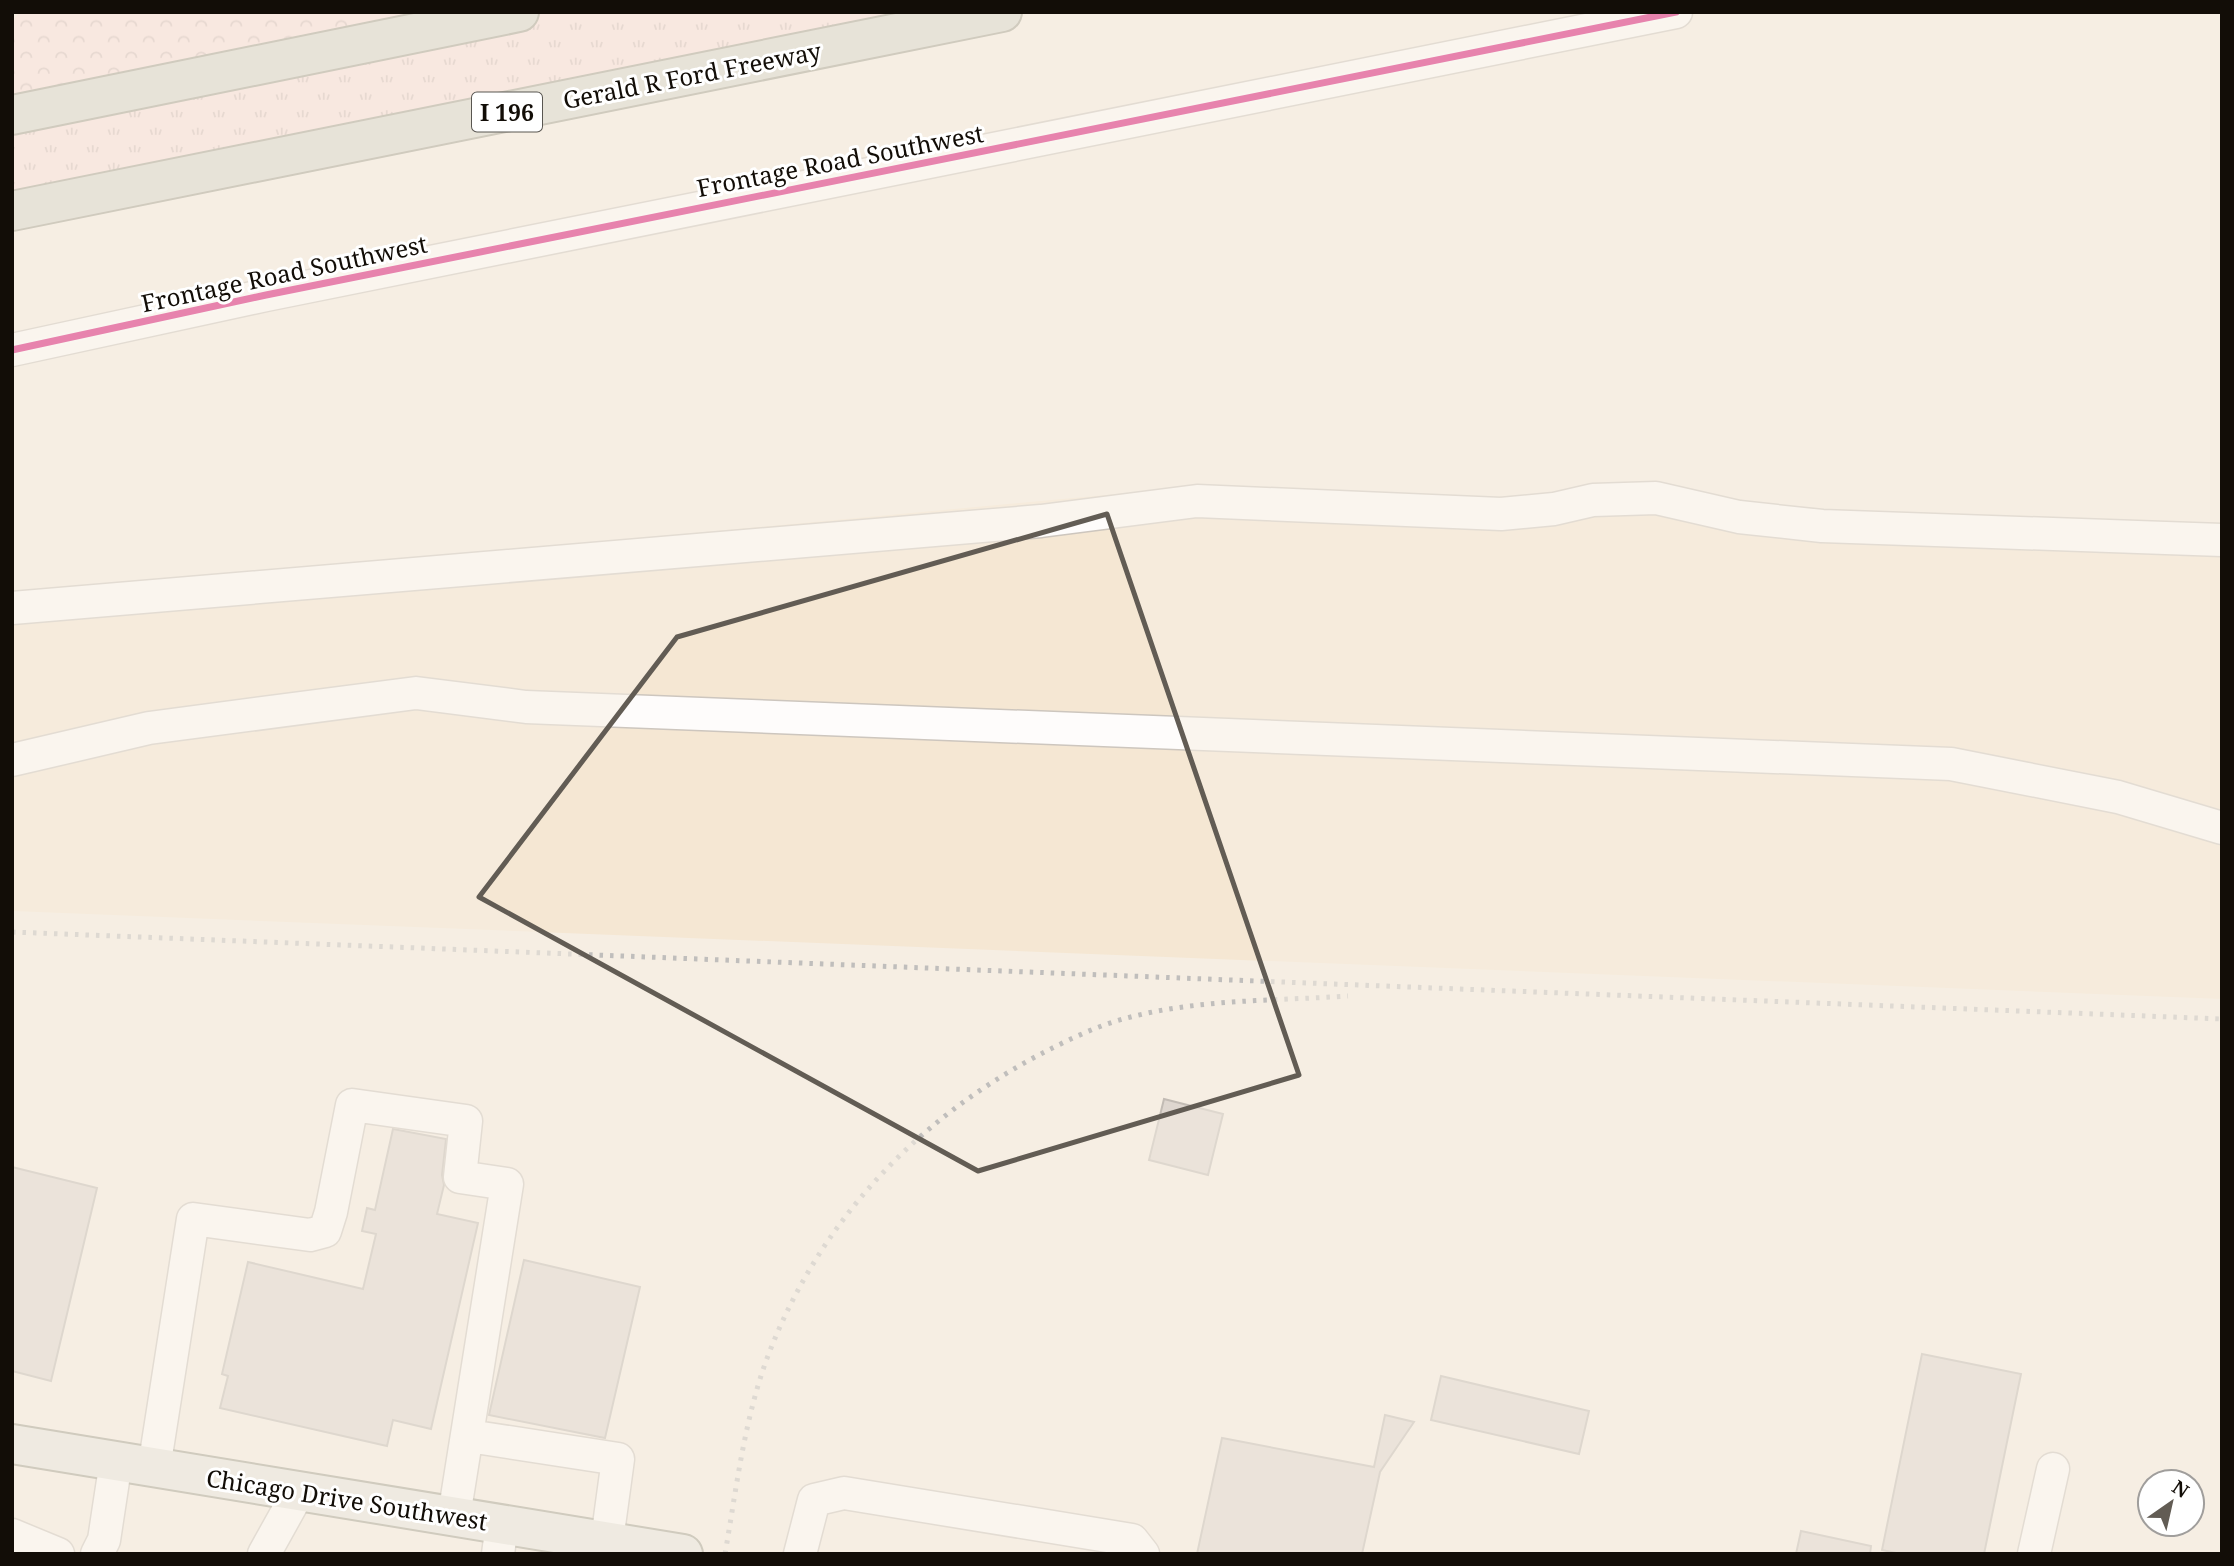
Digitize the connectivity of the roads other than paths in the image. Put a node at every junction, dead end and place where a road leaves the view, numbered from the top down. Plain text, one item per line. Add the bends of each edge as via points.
1 (519, 12) edge
2 (1002, 12) edge
3 (1676, 12) edge
4 (12, 115) edge
5 (12, 211) edge
6 (12, 350) edge
7 (2222, 540) edge
8 (12, 608) edge
9 (12, 760) edge
10 (2222, 828) edge
11 (469, 1436) junction
12 (12, 1444) edge
13 (116, 1461) junction
14 (154, 1468) junction
15 (2053, 1469) dead end
16 (299, 1491) junction
17 (454, 1517) junction
18 (12, 1535) edge
19 (500, 1539) edge
20 (607, 1540) junction
21 (1137, 1547) edge
22 (58, 1554) edge
23 (97, 1554) edge
24 (264, 1554) edge
25 (683, 1554) edge
26 (800, 1554) edge
27 (2035, 1554) edge

1 - 4 highway
2 - 5 highway, Gerald R Ford Freeway / I 196
3 - 6 street, Frontage Road Southwest
7 - 8 street via 1822,526 1738,517 1656,498 1593,500 1501,514 1197,501 1041,521
9 - 10 street via 149,728 416,694 526,708 1951,764 2118,797
11 - 14 street via 507,1184 460,1177 466,1121 352,1105 325,1230 310,1235 193,1219
11 - 17 street
11 - 20 street via 618,1459
12 - 13 main road, Chicago Drive Southwest
13 - 14 main road, Chicago Drive Southwest
13 - 23 street via 104,1540
14 - 16 main road, Chicago Drive Southwest
15 - 27 street
16 - 17 main road, Chicago Drive Southwest
16 - 24 street
17 - 19 main road, Chicago Drive Southwest
18 - 22 street
19 - 20 main road, Chicago Drive Southwest
20 - 25 main road, Chicago Drive Southwest
21 - 26 street via 844,1493 814,1500

